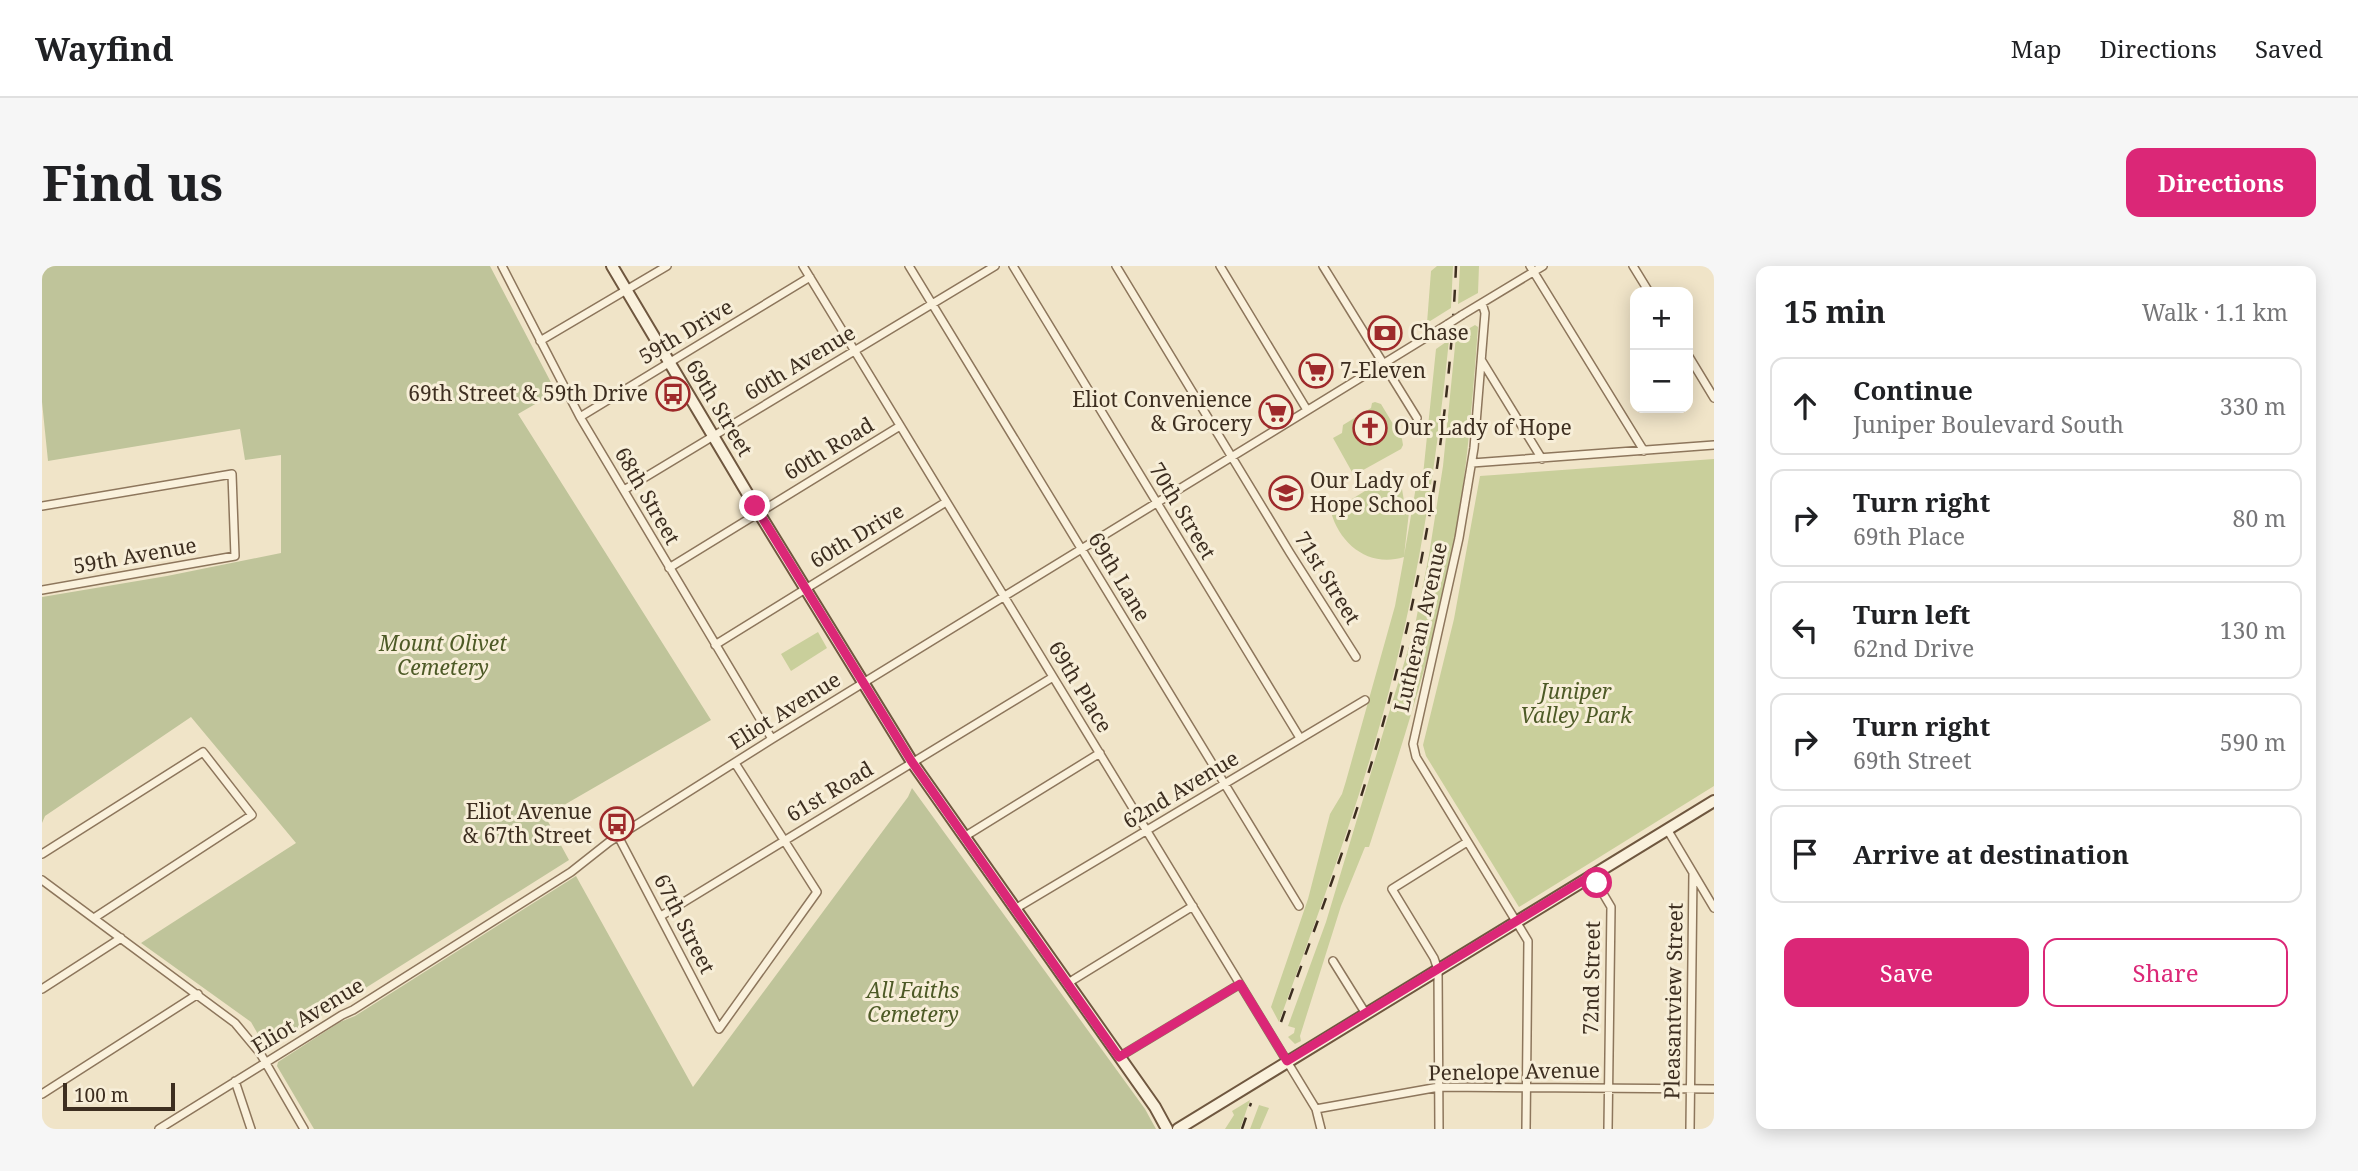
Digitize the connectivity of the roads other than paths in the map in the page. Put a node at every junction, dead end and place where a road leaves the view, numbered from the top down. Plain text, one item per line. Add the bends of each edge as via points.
1 (501, 266) edge
2 (612, 266) edge
3 (667, 266) edge
4 (803, 266) edge
5 (909, 266) edge
6 (995, 266) edge
7 (1013, 266) edge
8 (1116, 266) edge
9 (1220, 266) edge
10 (1323, 266) edge
11 (1543, 266) edge
12 (1633, 266) edge
13 (1532, 269) edge
14 (810, 278) junction
15 (1646, 287) edge
16 (627, 290) junction
17 (1482, 303) junction
18 (932, 304) junction
19 (540, 341) junction
20 (855, 351) junction
21 (1482, 360) junction
22 (670, 363) junction
23 (1693, 363) edge
24 (1382, 364) junction
25 (1714, 398) edge
26 (1307, 410) junction
27 (580, 416) junction
28 (1417, 418) dead end
29 (900, 426) junction
30 (713, 436) junction
31 (1714, 445) edge
32 (1644, 451) junction
33 (1232, 456) junction
34 (1542, 458) junction
35 (1472, 463) junction
36 (624, 491) junction
37 (946, 502) junction
38 (1156, 502) junction
39 (42, 506) edge
40 (759, 513) junction
41 (1081, 548) junction
42 (669, 568) junction
43 (805, 588) junction
44 (42, 590) edge
45 (1003, 595) junction
46 (715, 645) junction
47 (1356, 657) dead end
48 (1053, 677) junction
49 (864, 682) junction
50 (1365, 700) dead end
51 (1300, 738) junction
52 (772, 739) junction
53 (1100, 753) junction
54 (912, 762) junction
55 (735, 763) junction
56 (1225, 785) junction
57 (1714, 801) edge
58 (1667, 830) junction
59 (1147, 831) junction
60 (618, 836) junction
61 (964, 837) junction
62 (784, 841) junction
63 (1467, 842) junction
64 (42, 854) edge
65 (1693, 873) junction
66 (1592, 875) junction
67 (42, 881) edge
68 (1193, 906) junction
69 (1299, 906) dead end
70 (1714, 908) edge
71 (1015, 909) junction
72 (661, 916) junction
73 (94, 918) junction
74 (1516, 922) junction
75 (121, 938) junction
76 (1333, 961) dead end
77 (1438, 970) junction
78 (1068, 983) junction
79 (1240, 984) junction
80 (42, 989) edge
81 (198, 993) junction
82 (1366, 1014) junction
83 (1119, 1057) junction
84 (1287, 1061) junction
85 (265, 1062) junction
86 (235, 1082) junction
87 (1439, 1087) junction
88 (1527, 1088) junction
89 (1609, 1088) junction
90 (1690, 1089) junction
91 (1714, 1090) edge
92 (42, 1094) edge
93 (1316, 1109) junction
94 (161, 1128) edge
95 (251, 1129) edge
96 (304, 1129) edge
97 (1167, 1129) edge
98 (1178, 1129) edge
99 (1321, 1129) edge
100 (1438, 1129) edge
101 (1527, 1129) edge
102 (1608, 1129) edge
103 (1690, 1129) edge

1 - 19 street, 68th Street
2 - 16 main road, 69th Street
3 - 16 street
4 - 14 street, 69th Place
5 - 18 street, 69th Lane
6 - 18 street, 60th Avenue
7 - 38 street, 70th Street
8 - 33 street, 71st Street
9 - 26 street
10 - 24 street
11 - 13 street, Eliot Avenue
12 - 15 street
13 - 17 street, Eliot Avenue
13 - 32 street
14 - 20 street, 69th Place
14 - 22 street, 59th Drive
16 - 19 street
16 - 22 main road, 69th Street
17 - 21 street, Lutheran Avenue
17 - 24 street, Eliot Avenue, bridge
18 - 20 street, 60th Avenue
18 - 41 street, 69th Lane
19 - 27 street, 68th Street
20 - 29 street, 69th Place
20 - 30 street, 60th Avenue
21 - 34 street
21 - 35 street, Lutheran Avenue
22 - 27 street, 59th Drive
22 - 30 main road, 69th Street
23 - 25 street
24 - 26 street, Eliot Avenue
24 - 28 street
26 - 33 street, Eliot Avenue
27 - 36 street, 68th Street
29 - 37 street, 69th Place
29 - 40 street, 60th Road
30 - 36 street, 60th Avenue
30 - 40 main road, 69th Street
31 - 32 street
32 - 34 street
33 - 38 street, Eliot Avenue
33 - 47 street, 71st Street
34 - 35 street
35 - 63 street, Lutheran Avenue via 1454,567 1413,737 1413,750
36 - 42 street, 68th Street
37 - 43 street, 60th Drive
37 - 45 street, 69th Place
38 - 41 street, Eliot Avenue
38 - 51 street, 70th Street
39 - 44 street, 59th Avenue via 232,474 235,556
40 - 42 street, 60th Road
40 - 43 main road, 69th Street
41 - 45 street, Eliot Avenue
41 - 56 street, 69th Lane
42 - 46 street, 68th Street
43 - 46 street, 60th Drive
43 - 49 main road, 69th Street
45 - 48 street, 69th Place
45 - 49 street, Eliot Avenue
46 - 52 street, 68th Street
48 - 53 street, 69th Place
48 - 54 street, 61st Road
49 - 52 street, Eliot Avenue
49 - 54 main road, 69th Street
50 - 51 street, 62nd Avenue
51 - 56 street, 62nd Avenue
52 - 55 street, Eliot Avenue
53 - 59 street, 69th Place
53 - 61 street
54 - 61 main road, 69th Street
54 - 62 street, 61st Road
55 - 60 street, Eliot Avenue
55 - 62 street
56 - 59 street, 62nd Avenue
56 - 69 street, 69th Lane
57 - 58 main road
58 - 65 street
58 - 66 main road
59 - 68 street, 69th Place
59 - 71 street, 62nd Avenue
60 - 72 street, 67th Street
60 - 85 street, Eliot Avenue via 560,879
61 - 71 main road, 69th Street
62 - 72 street, 61st Road
62 - 72 street, 67th Street via 817,892 719,1029
63 - 74 street
63 - 77 street via 1392,889
64 - 73 street via 203,752 252,815
65 - 70 street
65 - 90 street, Pleasantview Street
66 - 74 main road
66 - 89 street, 72nd Street via 1611,907
67 - 73 street
68 - 78 street
68 - 79 street, 69th Place
71 - 78 main road, 69th Street
73 - 75 street
74 - 77 main road
74 - 88 street via 1528,941
75 - 80 street
75 - 81 street
76 - 82 street
77 - 82 main road
77 - 87 street
78 - 83 main road, 69th Street
79 - 83 street
79 - 84 street, 69th Place
81 - 85 street via 236,1023
81 - 92 street
82 - 84 main road
83 - 97 main road, 69th Street
84 - 93 street, 69th Place
84 - 98 main road
85 - 86 street, Eliot Avenue
85 - 96 street
86 - 94 street, Eliot Avenue
86 - 95 street
87 - 88 street, Penelope Avenue
87 - 93 street, Penelope Avenue
87 - 100 street
88 - 89 street, Penelope Avenue
88 - 101 street
89 - 90 street, Penelope Avenue
89 - 102 street, 72nd Street
90 - 91 street, Penelope Avenue
90 - 103 street, Pleasantview Street
93 - 99 street, 69th Place

